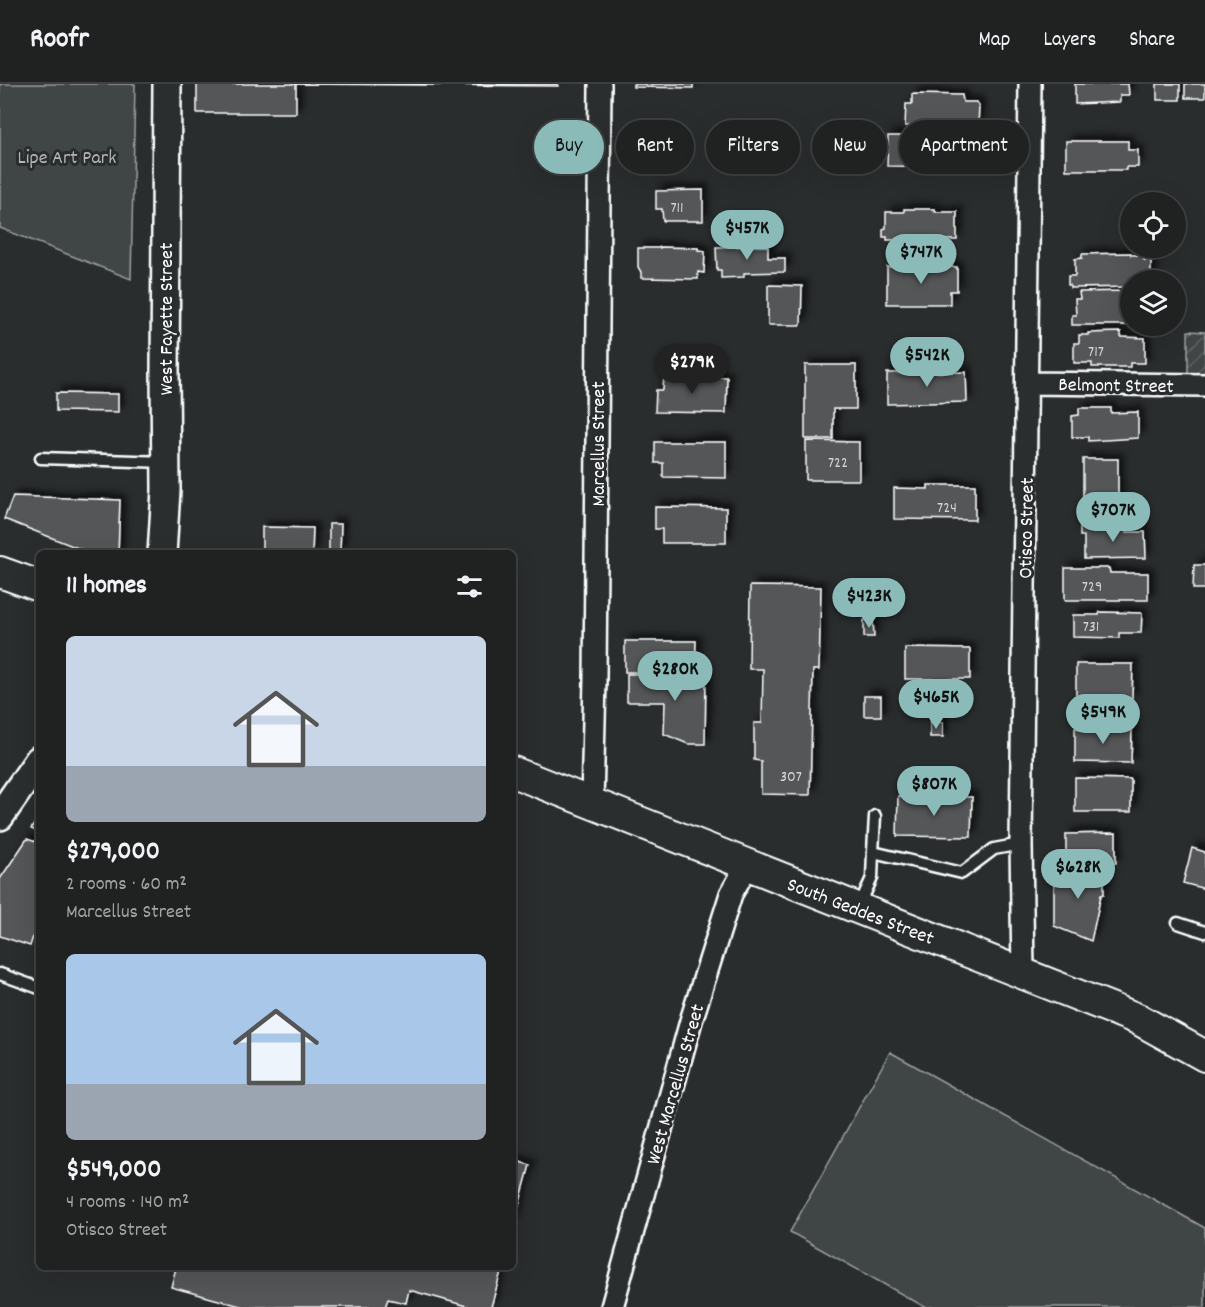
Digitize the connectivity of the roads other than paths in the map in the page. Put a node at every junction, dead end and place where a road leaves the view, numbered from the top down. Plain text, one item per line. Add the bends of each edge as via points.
1 (167, 84) edge
2 (600, 84) edge
3 (1030, 84) edge
4 (1027, 383) junction
5 (1205, 385) edge
6 (40, 458) dead end
7 (166, 462) junction
8 (162, 550) edge
9 (0, 572) edge
10 (36, 585) edge
11 (36, 764) edge
12 (516, 773) edge
13 (592, 804) junction
14 (0, 816) edge
15 (875, 816) dead end
16 (1021, 844) junction
17 (873, 852) junction
18 (747, 866) junction
19 (858, 909) junction
20 (1178, 923) dead end
21 (1205, 932) edge
22 (1023, 972) junction
23 (0, 974) edge
24 (36, 987) edge
25 (1205, 1056) edge
26 (612, 1307) edge

1 - 7 street, West Fayette Street
2 - 13 street, Marcellus Street
3 - 4 street, Otisco Street
4 - 5 street, Belmont Street
4 - 16 street, Otisco Street
6 - 7 lane
7 - 8 street, West Fayette Street
9 - 10 main road
11 - 14 street
12 - 13 main road, South Geddes Street
13 - 18 main road, South Geddes Street
15 - 17 lane
16 - 17 lane via 994,849 962,873
16 - 22 street, Otisco Street
17 - 19 lane via 872,878
18 - 19 main road, South Geddes Street
18 - 26 street, West Marcellus Street via 731,894 691,1021
19 - 22 main road, South Geddes Street
20 - 21 lane
22 - 25 main road, South Geddes Street via 1138,1018
23 - 24 lane

